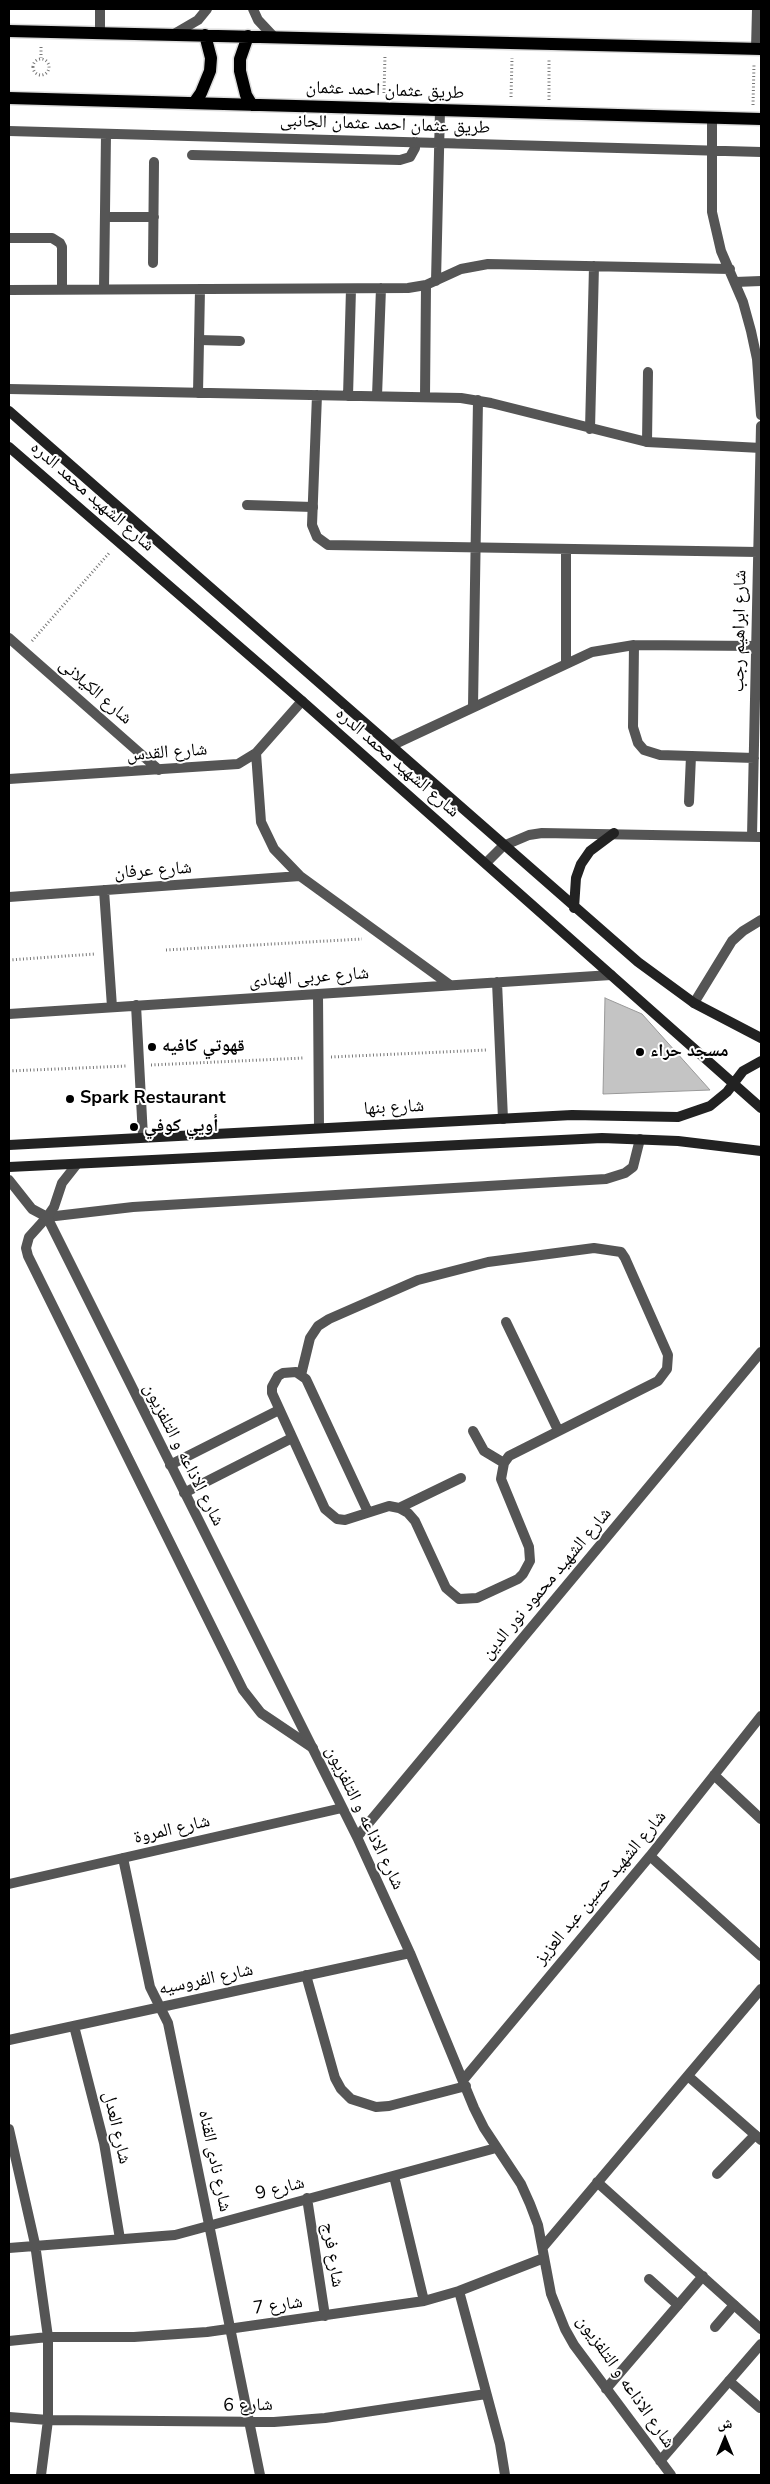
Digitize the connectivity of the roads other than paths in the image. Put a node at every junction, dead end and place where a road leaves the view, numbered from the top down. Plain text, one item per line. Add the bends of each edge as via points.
1 (100, 9) edge
2 (207, 9) edge
3 (253, 9) edge
4 (757, 9) edge
5 (9, 31) edge
6 (100, 32) junction
7 (174, 34) junction
8 (205, 35) junction
9 (248, 36) junction
10 (273, 36) junction
11 (757, 49) edge
12 (9, 98) edge
13 (194, 103) junction
14 (252, 105) junction
15 (440, 110) junction
16 (712, 117) junction
17 (757, 119) edge
18 (9, 131) edge
19 (106, 134) junction
20 (415, 142) junction
21 (439, 143) junction
22 (712, 151) junction
23 (761, 152) edge
24 (192, 155) dead end
25 (154, 162) dead end
26 (106, 217) junction
27 (154, 217) junction
28 (9, 238) edge
29 (153, 263) dead end
30 (594, 266) junction
31 (730, 269) junction
32 (436, 281) junction
33 (761, 281) edge
34 (735, 282) junction
35 (426, 286) junction
36 (381, 288) junction
37 (104, 289) junction
38 (200, 289) junction
39 (351, 289) junction
40 (9, 290) edge
41 (62, 290) junction
42 (199, 340) junction
43 (240, 341) dead end
44 (648, 372) dead end
45 (9, 389) edge
46 (198, 393) junction
47 (317, 395) junction
48 (348, 396) junction
49 (377, 396) junction
50 (425, 397) junction
51 (478, 400) junction
52 (9, 411) edge
53 (761, 415) edge
54 (761, 426) edge
55 (590, 429) junction
56 (647, 442) junction
57 (9, 447) edge
58 (761, 448) edge
59 (247, 505) dead end
60 (312, 507) junction
61 (760, 532) edge
62 (475, 548) junction
63 (566, 549) junction
64 (758, 552) junction
65 (759, 633) edge
66 (9, 638) edge
67 (634, 644) junction
68 (756, 646) junction
69 (566, 663) junction
70 (302, 701) junction
71 (473, 706) junction
72 (393, 745) junction
73 (256, 753) junction
74 (691, 756) junction
75 (754, 758) junction
76 (159, 770) junction
77 (9, 779) edge
78 (689, 802) dead end
79 (614, 833) junction
80 (757, 836) edge
81 (503, 846) junction
82 (486, 863) junction
83 (300, 876) junction
84 (104, 890) junction
85 (9, 897) edge
86 (574, 908) junction
87 (761, 920) edge
88 (611, 975) junction
89 (497, 982) junction
90 (450, 985) junction
91 (318, 994) junction
92 (694, 1003) junction
93 (136, 1005) junction
94 (112, 1007) junction
95 (9, 1014) edge
96 (761, 1038) edge
97 (761, 1061) edge
98 (733, 1083) junction
99 (761, 1108) edge
100 (502, 1119) junction
101 (319, 1128) junction
102 (143, 1138) junction
103 (640, 1139) junction
104 (9, 1145) edge
105 (761, 1151) edge
106 (78, 1164) junction
107 (9, 1167) edge
108 (9, 1180) edge
109 (47, 1217) junction
110 (506, 1322) dead end
111 (761, 1352) edge
112 (301, 1375) junction
113 (279, 1410) junction
114 (558, 1430) junction
115 (473, 1431) dead end
116 (292, 1438) junction
117 (504, 1463) junction
118 (170, 1465) junction
119 (461, 1478) dead end
120 (184, 1492) junction
121 (400, 1508) junction
122 (368, 1512) junction
123 (761, 1716) edge
124 (312, 1748) junction
125 (714, 1775) junction
126 (342, 1808) junction
127 (761, 1819) edge
128 (357, 1838) junction
129 (650, 1856) junction
130 (122, 1858) junction
131 (9, 1884) edge
132 (410, 1953) junction
133 (761, 1956) edge
134 (306, 1975) junction
135 (761, 1988) edge
136 (159, 2007) junction
137 (74, 2026) junction
138 (9, 2040) edge
139 (688, 2076) junction
140 (465, 2083) junction
141 (9, 2129) edge
142 (758, 2138) edge
143 (496, 2148) junction
144 (718, 2174) dead end
145 (394, 2176) junction
146 (597, 2182) junction
147 (307, 2198) junction
148 (210, 2225) junction
149 (120, 2239) junction
150 (34, 2244) junction
151 (9, 2248) edge
152 (543, 2252) junction
153 (703, 2276) junction
154 (649, 2279) dead end
155 (459, 2291) junction
156 (424, 2301) junction
157 (678, 2305) junction
158 (734, 2305) junction
159 (325, 2316) junction
160 (715, 2327) dead end
161 (231, 2329) junction
162 (761, 2329) edge
163 (48, 2337) junction
164 (9, 2340) edge
165 (761, 2344) edge
166 (729, 2381) junction
167 (606, 2389) junction
168 (486, 2394) junction
169 (760, 2408) edge
170 (9, 2416) edge
171 (48, 2420) junction
172 (248, 2423) junction
173 (660, 2461) junction
174 (41, 2475) edge
175 (260, 2475) edge
176 (505, 2475) edge
177 (671, 2475) edge

1 - 6 street
2 - 7 street via 198,20
3 - 10 street via 258,20
4 - 11 street
5 - 6 main road
6 - 7 main road
7 - 8 main road
8 - 9 main road
8 - 13 main road via 210,52 210,71 202,93
9 - 10 main road
9 - 14 main road via 240,59 240,71
10 - 11 main road
12 - 13 main road, طريق عثمان احمد عثمان
13 - 14 main road, طريق عثمان احمد عثمان
14 - 15 main road, طريق عثمان احمد عثمان
15 - 16 main road, طريق عثمان احمد عثمان
15 - 21 street
16 - 17 main road, طريق عثمان احمد عثمان
16 - 22 street
18 - 19 street, طريق عثمان احمد عثمان الجانبى
19 - 20 street, طريق عثمان احمد عثمان الجانبى
19 - 26 street
20 - 21 street, طريق عثمان احمد عثمان الجانبى
20 - 24 street via 410,156 400,160
21 - 22 street, طريق عثمان احمد عثمان الجانبى
21 - 32 street
22 - 23 street, طريق عثمان احمد عثمان الجانبى
22 - 31 street via 712,212 721,251
25 - 27 street
26 - 27 street
26 - 37 street
27 - 29 street
28 - 41 street via 52,238 60,243
30 - 31 street
30 - 32 street via 475,266
30 - 55 street
31 - 34 street
32 - 35 street
33 - 34 street
34 - 53 street via 755,350
35 - 36 street
35 - 50 street
36 - 39 street
36 - 49 street
37 - 38 street
37 - 41 street
38 - 39 street
38 - 42 street
39 - 48 street
40 - 41 street
42 - 43 street
42 - 46 street
44 - 56 street
45 - 46 street
46 - 47 street
47 - 48 street
47 - 60 street
48 - 49 street
49 - 50 street
50 - 51 street
51 - 55 street
51 - 62 street
52 - 72 main road, شارع الشهيد محمد الدره
54 - 58 street, شارع ابراهيم رجب
55 - 56 street
56 - 58 street
57 - 70 main road, شارع الشهيد محمد الدره
58 - 61 street, شارع ابراهيم رجب
59 - 60 street
60 - 62 street via 314,532 328,545
61 - 64 street, شارع ابراهيم رجب
62 - 63 street
62 - 71 street
63 - 64 street
63 - 69 street
64 - 65 street, شارع ابراهيم رجب
65 - 68 street, شارع ابراهيم رجب
66 - 76 street, شارع الكيلانى
67 - 68 street
67 - 69 street via 606,648
67 - 74 street via 633,727 638,744 652,754
68 - 75 street, شارع ابراهيم رجب
69 - 71 street
70 - 73 street, شارع القدس
70 - 82 main road, شارع الشهيد محمد الدره
71 - 72 street
72 - 81 main road, شارع الشهيد محمد الدره
73 - 76 street, شارع القدس via 232,765
73 - 83 street via 263,830 274,850
74 - 75 street
74 - 78 street
75 - 80 street, شارع ابراهيم رجب
76 - 77 street, شارع القدس
79 - 80 street
79 - 81 street via 542,833
79 - 86 main road via 590,851 581,864 576,878
81 - 82 street
81 - 86 main road, شارع الشهيد محمد الدره
82 - 88 main road, شارع الشهيد محمد الدره
83 - 84 street, شارع عرفان
83 - 90 street
84 - 85 street, شارع عرفان
84 - 94 street
86 - 92 main road, شارع الشهيد محمد الدره via 656,977
87 - 92 street via 732,941
88 - 89 street, شارع عربى الهنادى
88 - 98 main road, شارع الشهيد محمد الدره
89 - 90 street, شارع عربى الهنادى
89 - 100 street
90 - 91 street, شارع عربى الهنادى
91 - 93 street, شارع عربى الهنادى
91 - 101 street
92 - 96 main road, شارع الشهيد محمد الدره
93 - 94 street, شارع عربى الهنادى
93 - 102 street
94 - 95 street, شارع عربى الهنادى
97 - 98 main road, شارع بنها via 743,1071
98 - 99 main road, شارع الشهيد محمد الدره
98 - 100 main road, شارع بنها via 710,1106 678,1117 608,1114
100 - 101 main road, شارع بنها
101 - 102 main road, شارع بنها
102 - 104 main road, شارع بنها
103 - 105 main road via 678,1140
103 - 106 main road via 565,1139
103 - 109 street via 633,1167 606,1180 216,1201
106 - 107 main road
106 - 109 street via 62,1183
108 - 109 street, شارع الاذاعه و التلفزيون via 32,1209
109 - 118 street, شارع الاذاعه و التلفزيون
109 - 124 street via 30,1237 26,1248 28,1256 243,1690 261,1713
110 - 114 street
111 - 128 street, شارع الشهيد محمود نور الدين
112 - 113 street via 283,1373 274,1381 272,1393
112 - 114 street via 310,1338 318,1326 329,1318 418,1280 488,1262 594,1248 621,1252 668,1355 667,1369 658,1381
112 - 122 street
113 - 116 street
113 - 118 street
114 - 117 street via 516,1451
115 - 117 street via 484,1451
116 - 120 street
116 - 122 street via 330,1515 345,1520
117 - 121 street via 503,1488 529,1547 530,1561 518,1579 477,1598 468,1600 446,1588 415,1521
118 - 120 street, شارع الاذاعه و التلفزيون
119 - 121 street
120 - 124 street, شارع الاذاعه و التلفزيون
121 - 122 street via 389,1506
123 - 125 street, شارع الشهيد حسين عبد العزيز
124 - 126 street, شارع الاذاعه و التلفزيون
125 - 127 street
125 - 129 street, شارع الشهيد حسين عبد العزيز
126 - 128 street, شارع الاذاعه و التلفزيون
126 - 130 street, شارع المروة
128 - 132 street, شارع الاذاعه و التلفزيون
129 - 133 street
129 - 140 street, شارع الشهيد حسين عبد العزيز
130 - 131 street, شارع المروة
130 - 136 street, شارع نادى القناه via 150,1987
132 - 134 street, شارع الفروسيه
132 - 140 street, شارع الاذاعه و التلفزيون
134 - 136 street, شارع الفروسيه
134 - 140 street via 334,2078 351,2098 376,2107 389,2106
135 - 139 street
136 - 137 street, شارع الفروسيه
136 - 148 street, شارع نادى القناه via 168,2023
137 - 138 street, شارع الفروسيه
137 - 149 street, شارع العدل via 104,2143
139 - 142 street
139 - 146 street
140 - 143 street, شارع الاذاعه و التلفزيون
141 - 150 street
142 - 144 street
143 - 145 street, شارع 9
143 - 152 street, شارع الاذاعه و التلفزيون via 521,2184
145 - 147 street, شارع 9
145 - 156 street
146 - 152 street
146 - 153 street
147 - 148 street, شارع 9
147 - 159 street, شارع فرج
148 - 149 street, شارع 9 via 175,2234
148 - 161 street, شارع نادى القناه
149 - 150 street, شارع 9
150 - 151 street, شارع 9
150 - 163 street
152 - 155 street, شارع 7
152 - 167 street, شارع الاذاعه و التلفزيون via 551,2294 565,2329
153 - 157 street
153 - 158 street
154 - 157 street
155 - 156 street, شارع 7
155 - 168 street
156 - 159 street, شارع 7
157 - 167 street
158 - 160 street
158 - 162 street
159 - 161 street, شارع 7
161 - 163 street, شارع 7 via 158,2336
161 - 172 street, شارع نادى القناه
163 - 164 street, شارع 7
163 - 171 street
165 - 166 street
166 - 169 street
166 - 173 street
167 - 173 street, شارع الاذاعه و التلفزيون
168 - 172 street, شارع 6 via 325,2418
168 - 176 street
170 - 171 street, شارع 6
171 - 172 street, شارع 6
171 - 174 street
172 - 175 street, شارع نادى القناه
173 - 177 street, شارع الاذاعه و التلفزيون

